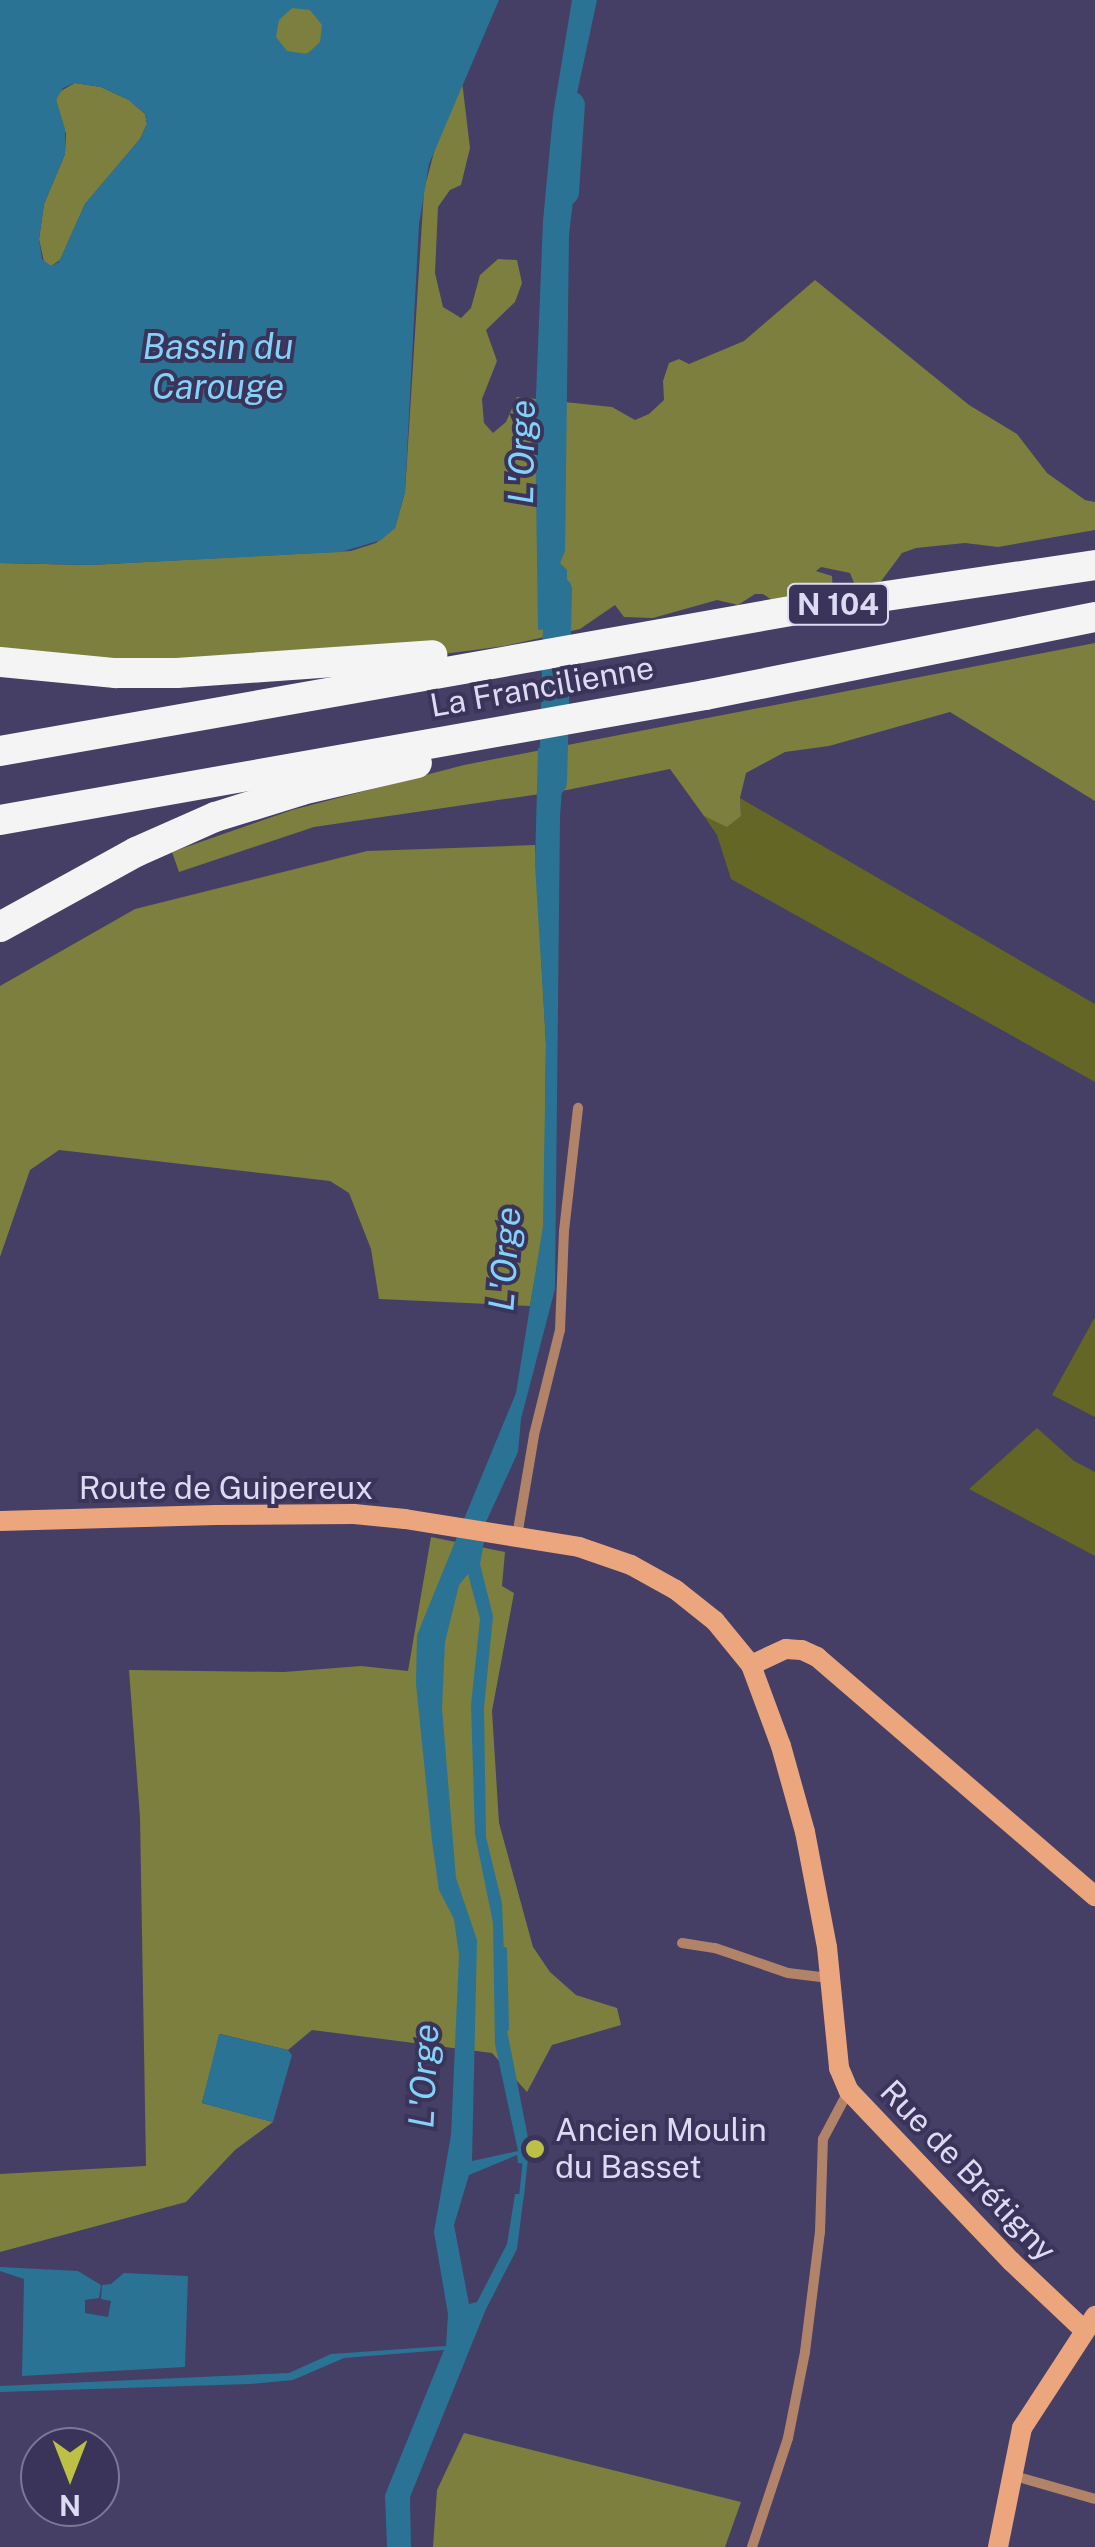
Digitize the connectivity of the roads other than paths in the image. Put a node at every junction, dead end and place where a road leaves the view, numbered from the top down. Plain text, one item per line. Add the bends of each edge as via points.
1 (1095, 564) edge
2 (1095, 617) edge
3 (523, 658) junction
4 (0, 662) edge
5 (510, 734) junction
6 (0, 752) edge
7 (0, 820) edge
8 (0, 927) edge
9 (578, 1108) dead end
10 (0, 1521) edge
11 (452, 1526) joint
12 (517, 1536) junction
13 (750, 1665) junction
14 (1095, 1896) edge
15 (682, 1944) dead end
16 (830, 1978) junction
17 (849, 2091) junction
18 (1090, 2323) edge
19 (1010, 2475) junction
20 (1095, 2498) edge
21 (752, 2547) edge
22 (998, 2547) edge

1 - 3 highway, La Francilienne / N 104
2 - 5 highway, La Francilienne / N 104
3 - 4 highway via 495,649 176,673
3 - 6 highway, La Francilienne / N 104
5 - 7 highway, La Francilienne / N 104
5 - 8 highway via 215,817
9 - 12 street via 560,1330
10 - 11 street, Route de Guipereux via 354,1514
11 - 12 street, Rue de Brétigny
12 - 13 street, Rue de Brétigny via 632,1565 715,1621
13 - 14 street via 786,1649 818,1657
13 - 16 street, Rue de Brétigny via 805,1832
15 - 16 street
16 - 17 street, Rue de Brétigny via 839,2068
17 - 18 street, Rue de Brétigny via 1012,2262
17 - 21 street via 823,2139 805,2352 788,2438
18 - 19 street via 1022,2428
19 - 20 street
19 - 22 street

